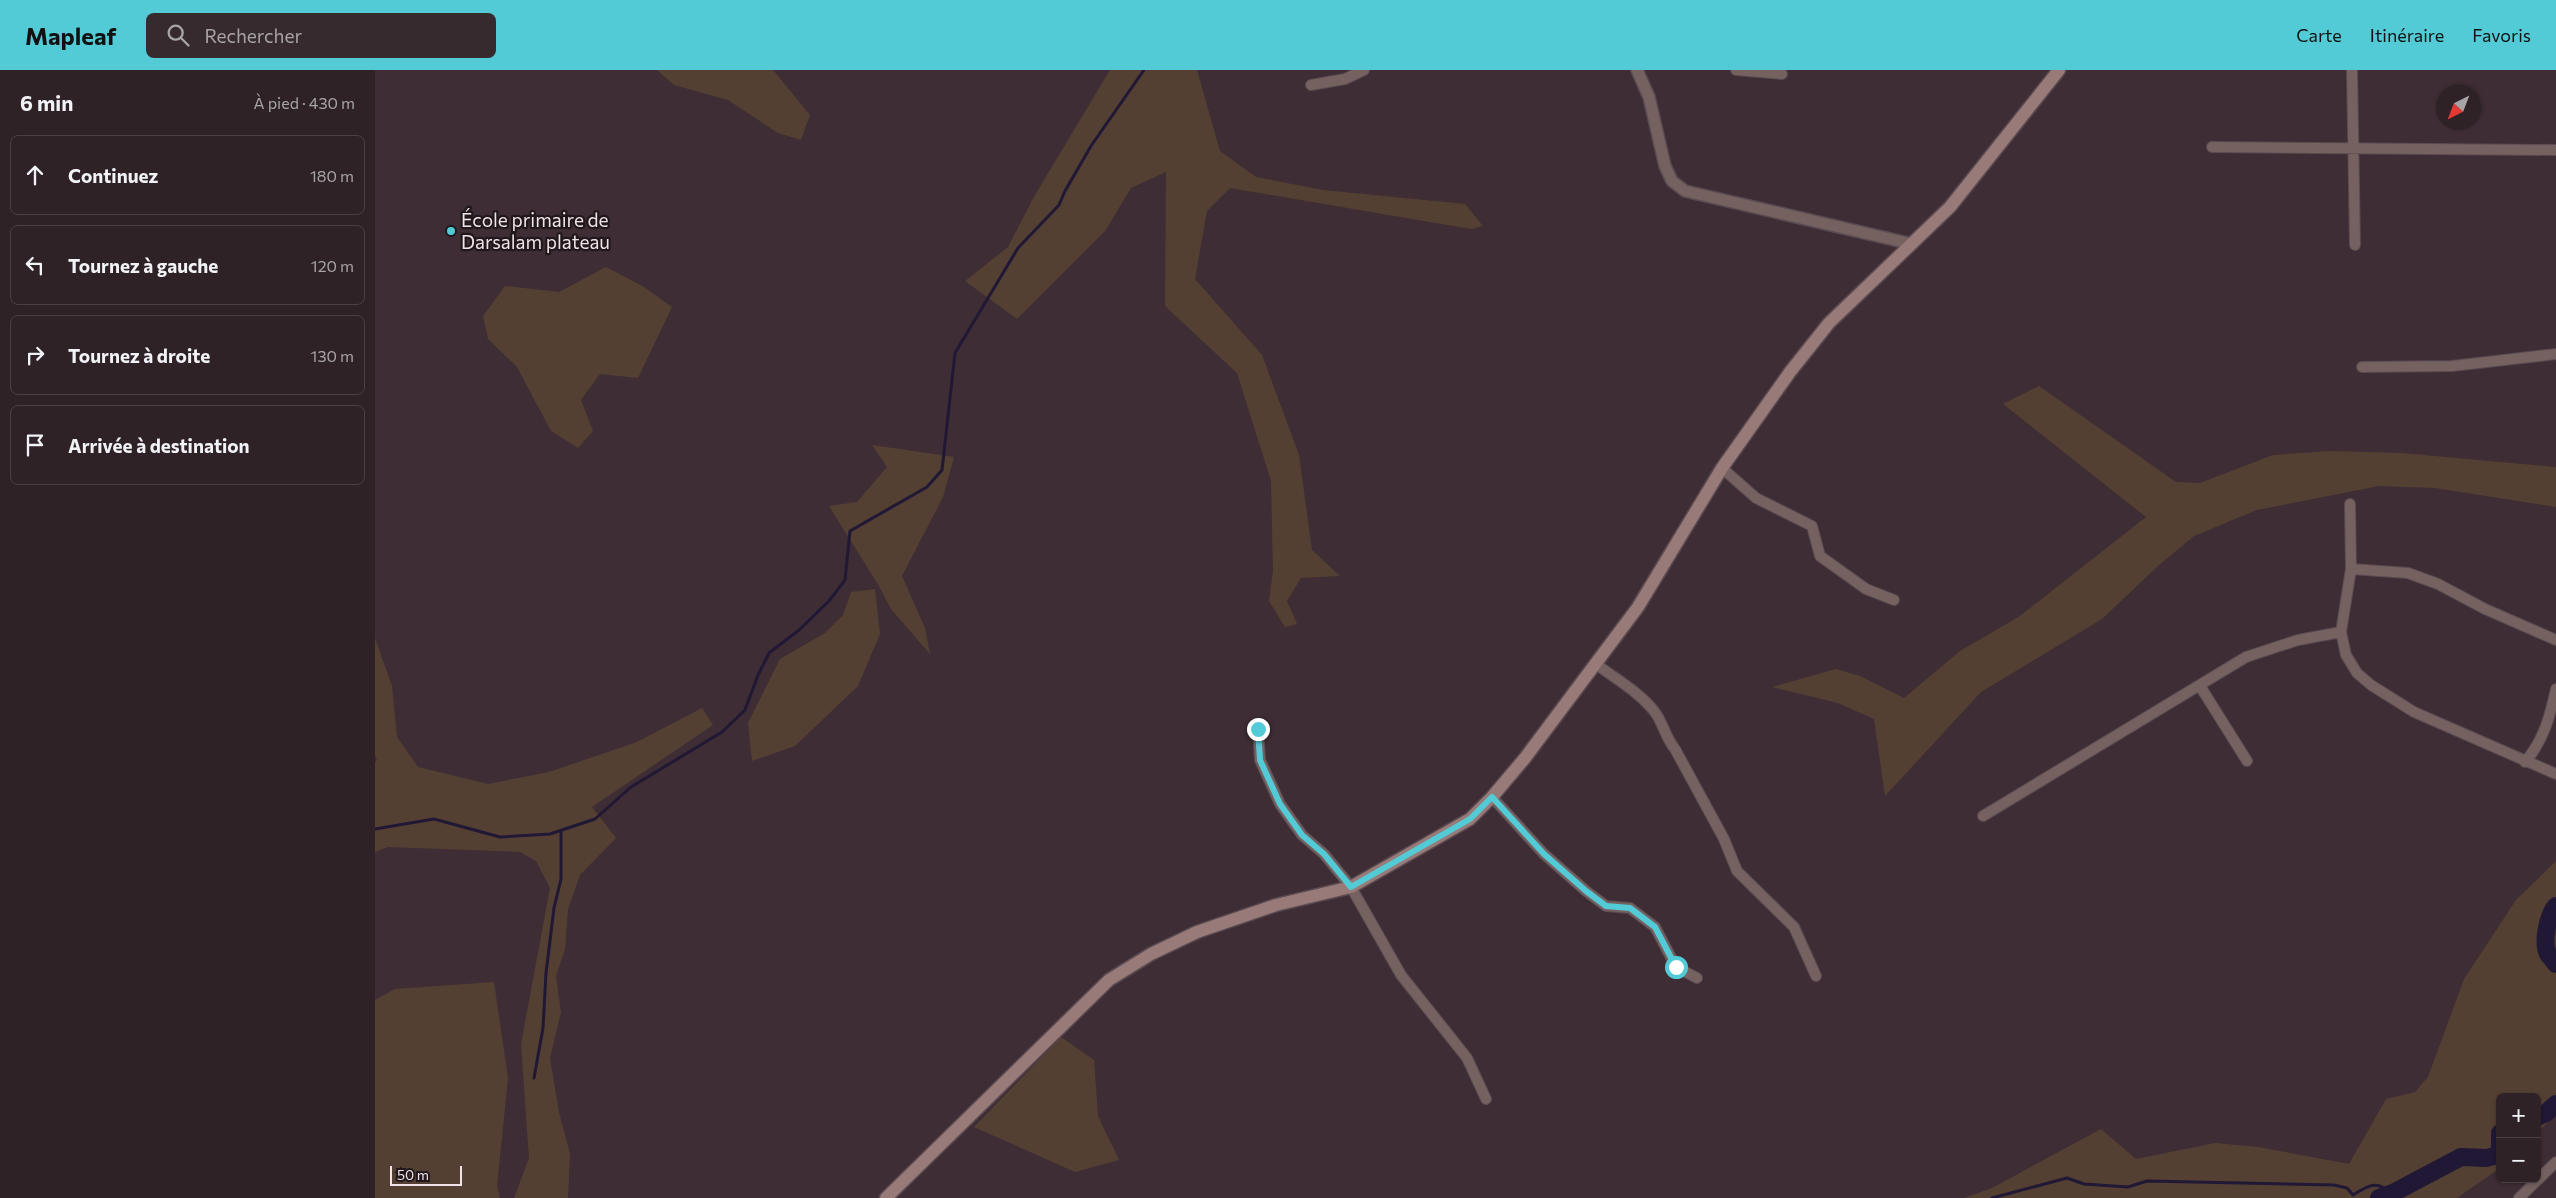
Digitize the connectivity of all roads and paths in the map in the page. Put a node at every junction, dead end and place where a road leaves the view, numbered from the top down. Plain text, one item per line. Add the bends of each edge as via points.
1 (1364, 70) edge
2 (1637, 70) edge
3 (1737, 70) edge
4 (2059, 70) edge
5 (2352, 70) edge
6 (1782, 74) dead end
7 (1311, 85) dead end
8 (2212, 147) dead end
9 (2354, 147) junction
10 (2556, 150) edge
11 (1912, 244) junction
12 (2355, 245) dead end
13 (2556, 354) edge
14 (2362, 367) dead end
15 (1722, 468) junction
16 (2350, 504) dead end
17 (2351, 569) junction
18 (1894, 600) dead end
19 (2341, 632) junction
20 (2556, 640) edge
21 (1597, 664) junction
22 (2200, 686) junction
23 (2556, 689) edge
24 (1258, 729) dead end
25 (2247, 761) dead end
26 (2525, 762) junction
27 (2556, 774) edge
28 (1492, 797) junction
29 (1983, 816) dead end
30 (1351, 887) junction
31 (1816, 976) dead end
32 (1697, 978) dead end
33 (1487, 1099) dead end
34 (2556, 1162) edge
35 (886, 1198) edge
36 (2519, 1198) edge

1 - 7 street via 1345,79
2 - 11 street via 1649,97 1665,166 1672,182 1685,191
3 - 6 street
4 - 11 main road via 1951,208
5 - 9 street
8 - 9 street
9 - 10 street
9 - 12 street
11 - 15 main road via 1829,323
13 - 14 street via 2452,366
15 - 18 street via 1756,498 1812,526 1820,556 1866,589
15 - 21 main road via 1638,607
16 - 17 street
17 - 19 street
17 - 20 street via 2408,573
19 - 22 street via 2299,640 2246,657
19 - 26 street via 2346,655 2357,673 2371,685 2414,712
21 - 28 main road
21 - 31 street via 1640,696 1656,713 1666,737 1724,839 1737,871 1794,927
22 - 25 street
22 - 29 street
23 - 26 street via 2550,719 2537,749
24 - 30 street via 1260,760 1280,804 1302,835 1324,854
26 - 27 street
28 - 30 main road via 1470,819
28 - 32 street via 1544,854 1586,891 1606,906 1630,908 1655,927 1676,967
30 - 33 street via 1401,975 1467,1058
30 - 35 main road via 1276,905 1197,932 1151,954 1109,980
34 - 36 street

